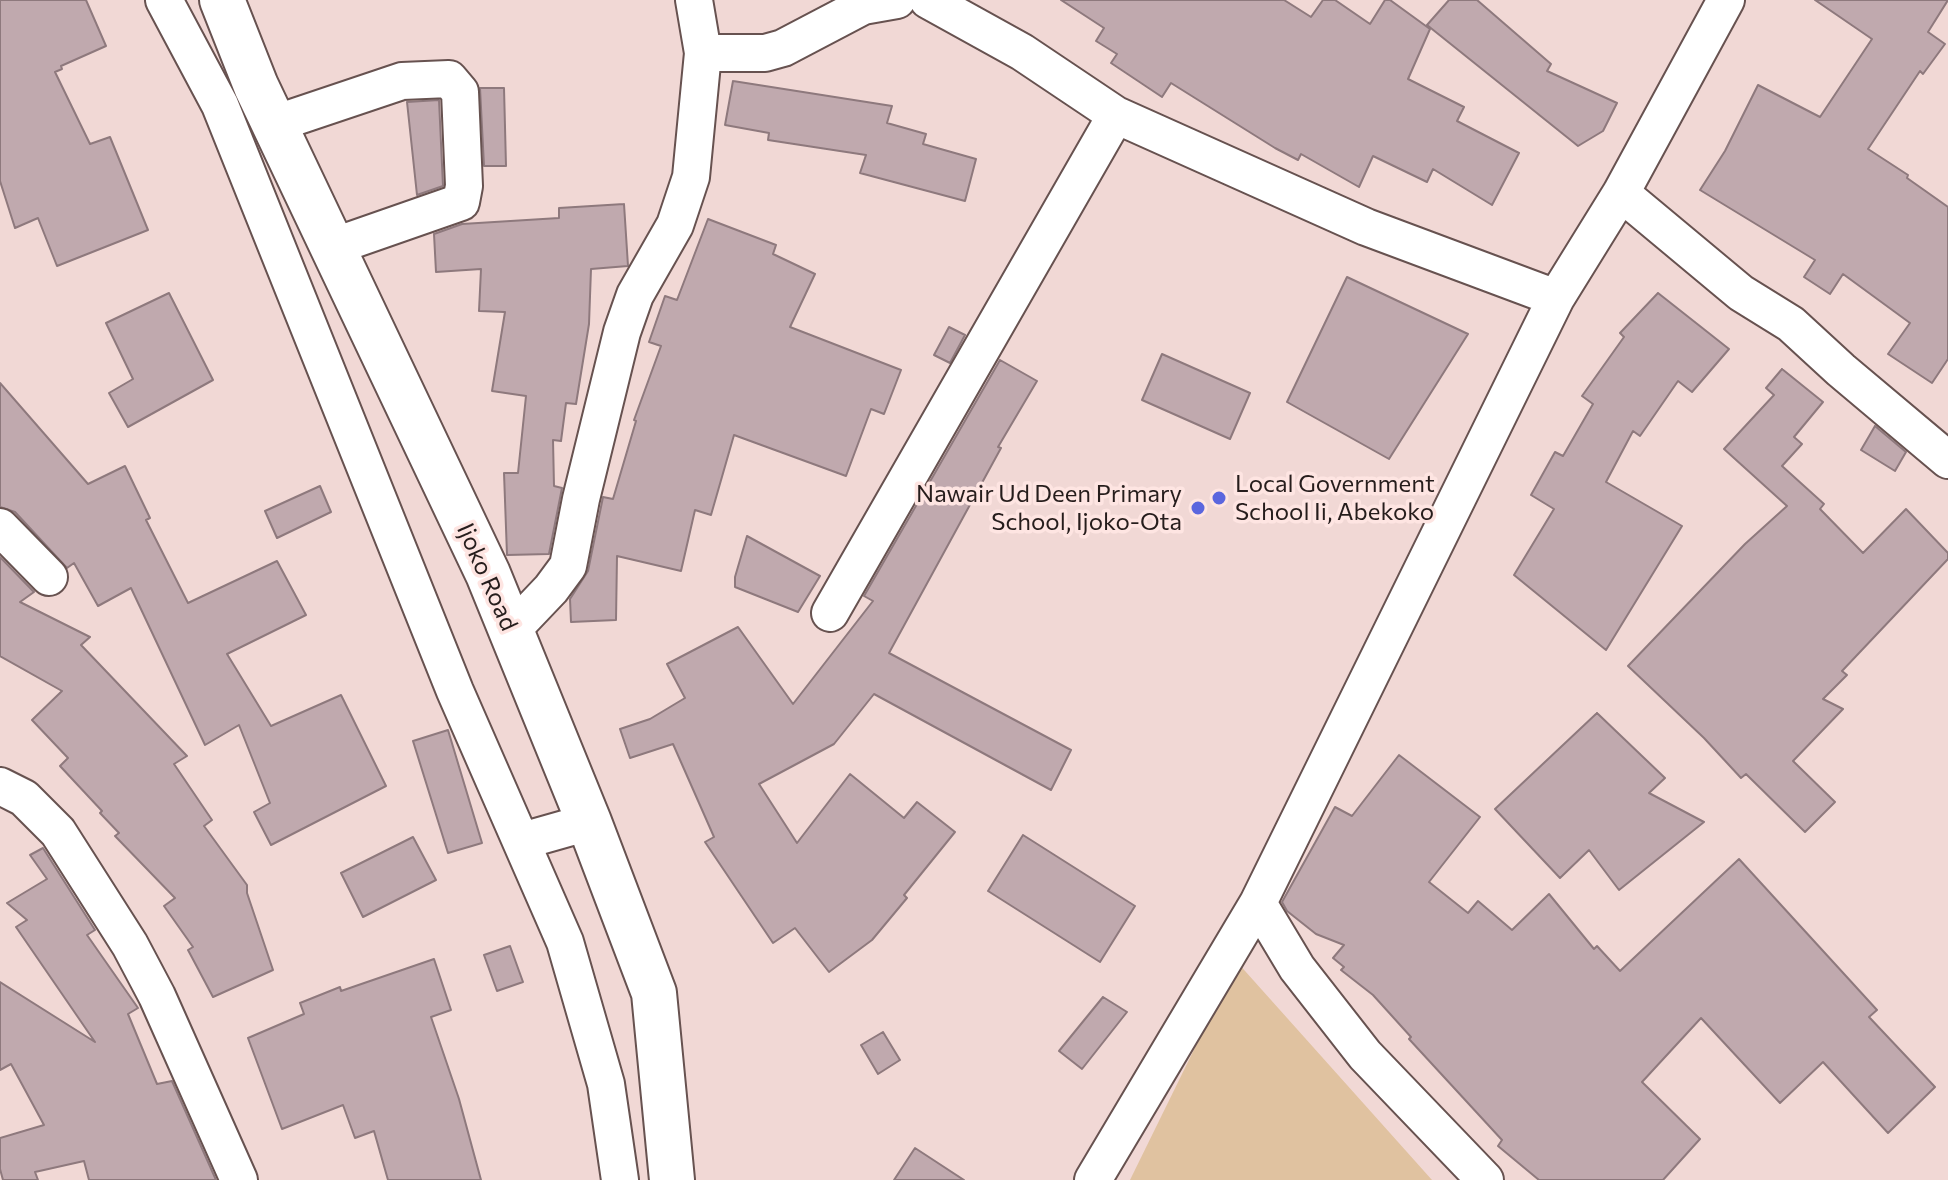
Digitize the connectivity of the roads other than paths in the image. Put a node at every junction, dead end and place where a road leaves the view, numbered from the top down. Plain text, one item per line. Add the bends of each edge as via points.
1 (164, 0) edge
2 (222, 0) edge
3 (694, 0) edge
4 (897, 0) edge
5 (928, 0) edge
6 (1726, 0) edge
7 (703, 53) junction
8 (1116, 115) junction
9 (274, 124) junction
10 (1621, 193) junction
11 (332, 247) junction
12 (1556, 298) junction
13 (1948, 460) edge
14 (0, 527) edge
15 (49, 577) dead end
16 (830, 613) dead end
17 (511, 631) junction
18 (0, 786) edge
19 (589, 822) junction
20 (522, 841) junction
21 (1258, 903) junction
22 (239, 1180) edge
23 (620, 1180) edge
24 (672, 1180) edge
25 (1093, 1180) edge
26 (1485, 1180) edge

1 - 20 street via 220,105 455,691
2 - 9 main road, Ijoko Road
3 - 7 street
4 - 7 street via 863,6 765,53
5 - 8 street via 1022,52
6 - 10 street
7 - 17 street via 691,177 675,225 635,295 622,332 568,566
8 - 12 street via 1366,227
8 - 16 street
9 - 11 main road, Ijoko Road
9 - 11 street via 402,81 449,79 460,92 461,202
10 - 12 street
10 - 13 street via 1741,293 1791,324
11 - 17 main road, Ijoko Road
12 - 21 street
14 - 15 street
17 - 19 main road, Ijoko Road
18 - 22 street via 24,798 58,832 130,945
19 - 20 street
19 - 24 main road, Ijoko Road via 654,993
20 - 23 street via 565,942 606,1084
21 - 25 street
21 - 26 street via 1297,968 1365,1055

